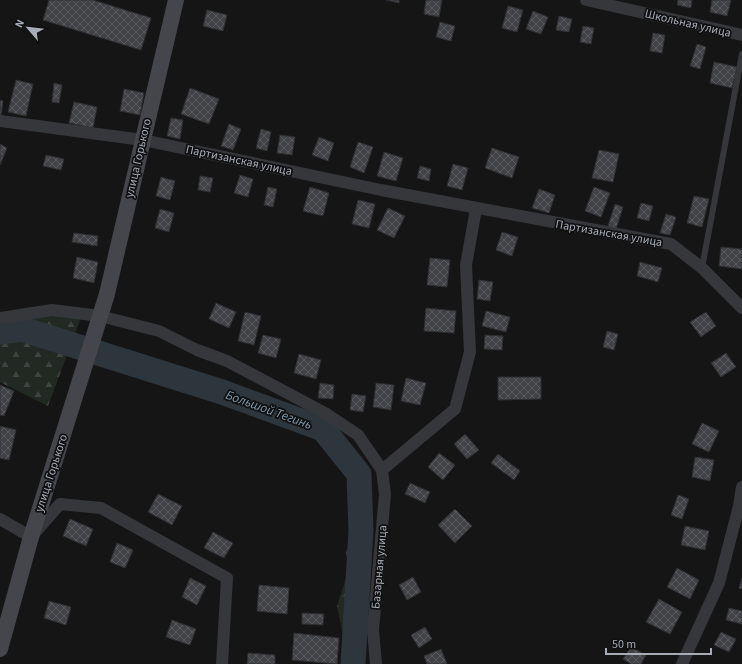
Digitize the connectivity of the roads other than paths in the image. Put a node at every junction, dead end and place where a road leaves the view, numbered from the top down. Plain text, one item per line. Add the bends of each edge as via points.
1 (176, 0) edge
2 (586, 0) edge
3 (742, 35) edge
4 (742, 54) edge
5 (0, 121) edge
6 (142, 140) junction
7 (476, 209) junction
8 (702, 268) junction
9 (742, 308) edge
10 (0, 318) edge
11 (99, 320) junction
12 (382, 470) junction
13 (742, 487) edge
14 (0, 519) edge
15 (31, 537) junction
16 (0, 649) edge
17 (222, 664) edge
18 (376, 664) edge
19 (682, 664) edge

1 - 6 street, улица Горького
2 - 3 street, Школьная улица
4 - 8 lane
5 - 6 street, Партизанская улица
6 - 7 street, Партизанская улица
6 - 11 street, улица Горького
7 - 8 street, Партизанская улица via 671,244
7 - 12 street via 466,265 470,352 455,409
8 - 9 street, Партизанская улица
10 - 11 street via 52,310
11 - 12 street via 159,331 197,350 227,361 325,413 358,435
11 - 15 street, улица Горького
12 - 18 street, Базарная улица via 385,494 374,630
13 - 19 street via 719,583
14 - 15 street
15 - 16 street, улица Горького
15 - 17 street, улица Горького via 60,504 101,508 227,578

